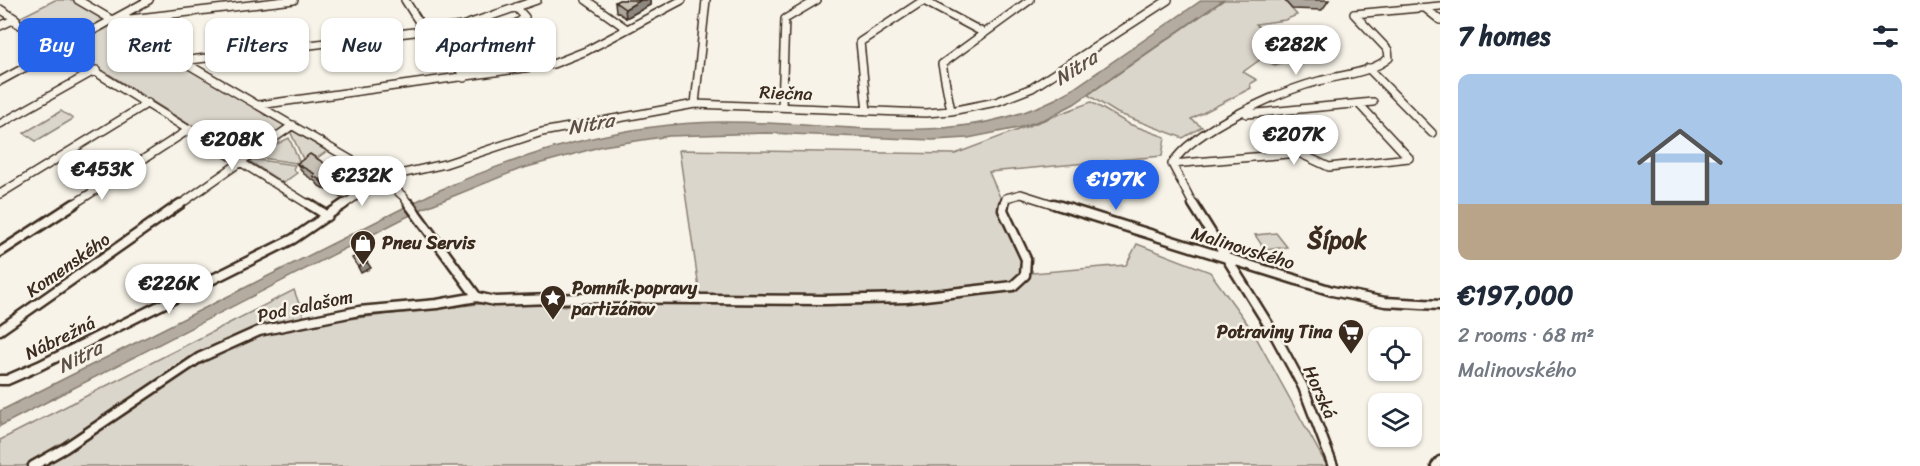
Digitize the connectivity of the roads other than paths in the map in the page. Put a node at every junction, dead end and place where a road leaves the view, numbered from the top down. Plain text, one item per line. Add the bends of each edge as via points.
1 (78, 0) edge
2 (149, 0) edge
3 (294, 0) edge
4 (405, 0) edge
5 (537, 0) edge
6 (586, 0) edge
7 (682, 0) edge
8 (706, 0) edge
9 (817, 0) edge
10 (923, 0) edge
11 (1030, 0) edge
12 (1166, 0) edge
13 (1440, 6) edge
14 (516, 7) junction
15 (1425, 8) junction
16 (0, 9) edge
17 (120, 16) junction
18 (109, 18) edge
19 (116, 18) edge
20 (416, 18) edge
21 (485, 18) edge
22 (524, 18) edge
23 (15, 19) junction
24 (1440, 20) edge
25 (18, 24) edge
26 (0, 26) edge
27 (627, 29) junction
28 (415, 31) edge
29 (984, 33) junction
30 (193, 60) edge
31 (193, 67) edge
32 (1368, 68) junction
33 (96, 70) joint
34 (18, 71) edge
35 (461, 72) edge
36 (472, 72) edge
37 (464, 76) junction
38 (0, 81) edge
39 (1373, 102) dead end
40 (148, 103) junction
41 (695, 104) junction
42 (1359, 104) junction
43 (259, 105) junction
44 (782, 108) junction
45 (867, 111) junction
46 (951, 111) junction
47 (1242, 114) junction
48 (0, 124) edge
49 (293, 125) junction
50 (190, 129) junction
51 (1432, 133) dead end
52 (242, 162) junction
53 (1172, 164) junction
54 (382, 178) junction
55 (0, 194) edge
56 (1006, 198) joint
57 (328, 216) junction
58 (0, 252) edge
59 (1226, 259) junction
60 (1242, 264) junction
61 (1235, 272) junction
62 (477, 297) junction
63 (1440, 304) edge
64 (0, 330) edge
65 (0, 380) edge
66 (1440, 460) edge
67 (33, 466) edge
68 (1333, 466) edge
69 (1436, 466) edge

1 - 18 street
2 - 17 street
3 - 17 street via 130,19
4 - 20 street
5 - 14 street
6 - 27 street
7 - 27 street
8 - 41 street
9 - 44 street via 785,19
10 - 29 street
10 - 45 street via 860,42
11 - 29 street
12 - 46 street, Riečna via 1032,88 996,102
13 - 15 street
14 - 21 street
14 - 22 street
15 - 24 street
15 - 32 street via 1354,14 1383,42 1389,54 1383,63
16 - 23 street
17 - 19 street
23 - 25 street
23 - 26 street
27 - 37 street via 552,64
28 - 30 street
29 - 46 street via 942,64
31 - 43 street
32 - 47 street via 1309,84
32 - 51 street
33 - 40 street
33 - 48 street
34 - 38 street
35 - 37 street
36 - 37 street
37 - 43 street
39 - 42 street
40 - 50 street
40 - 55 street
41 - 44 street, Riečna
41 - 54 street, Riečna via 552,129 445,164
42 - 47 street
42 - 53 street via 1410,158 1329,167 1299,153
43 - 49 street
44 - 45 street, Riečna
45 - 46 street, Riečna
47 - 53 street via 1189,143 1176,154
49 - 52 street, Komenského
49 - 54 street
50 - 52 street
50 - 58 street
52 - 57 street
52 - 64 street, Komenského
53 - 59 street, Horská via 1175,176
54 - 57 street, Nábrežná
54 - 62 street via 403,196
56 - 59 street, Malinovského via 1021,194
56 - 62 street, Pod salašom via 1003,210 1026,259 1025,275 1013,286 907,298 825,300 495,301
57 - 65 street, Nábrežná via 293,239 48,361
59 - 60 street, Malinovského
59 - 61 street, Horská
60 - 61 street
60 - 63 street, Malinovského via 1374,302
61 - 68 street, Horská via 1303,387
62 - 67 street, Pod salašom via 359,311 259,331 199,358
66 - 69 street

